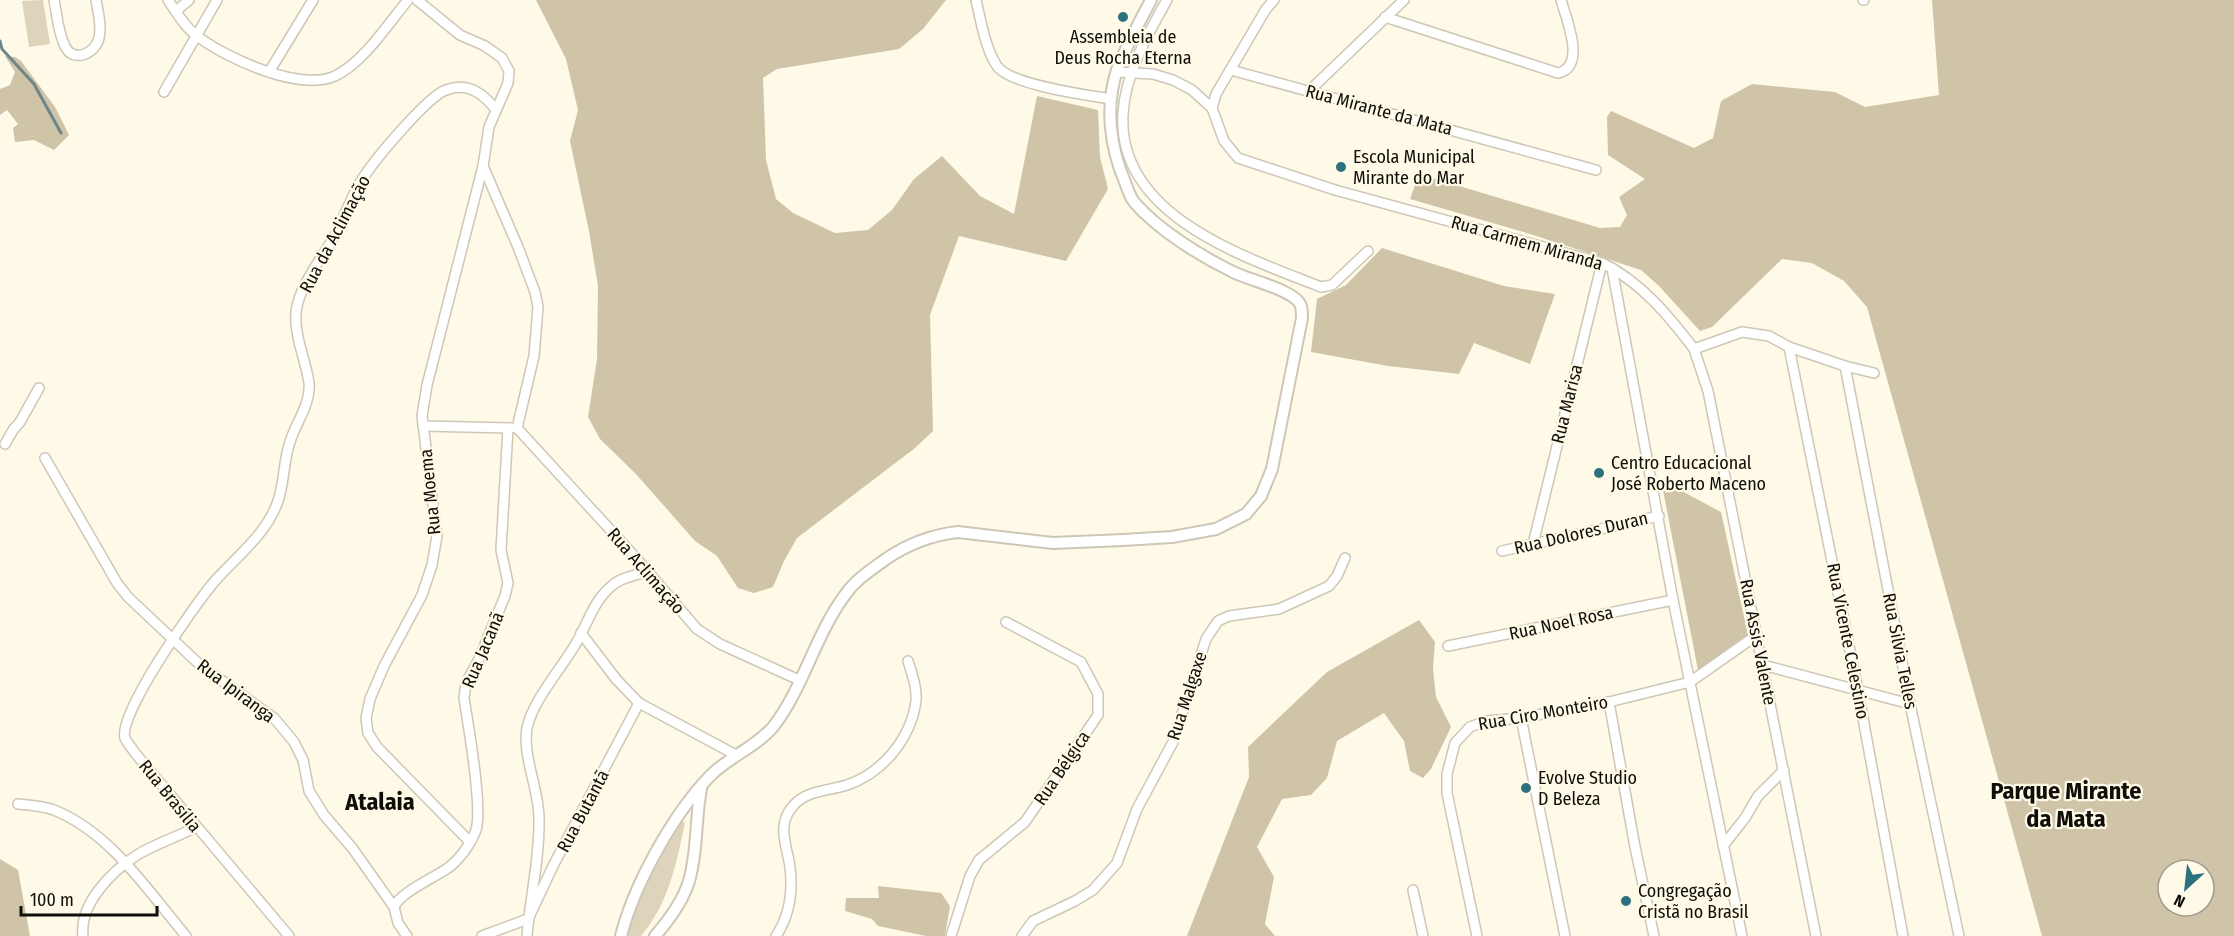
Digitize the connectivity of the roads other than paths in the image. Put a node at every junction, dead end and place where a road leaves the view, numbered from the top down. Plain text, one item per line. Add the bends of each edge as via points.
1 (54, 0) edge
2 (96, 0) edge
3 (168, 0) edge
4 (189, 0) edge
5 (217, 0) edge
6 (313, 0) edge
7 (408, 0) edge
8 (417, 0) edge
9 (976, 0) edge
10 (1151, 0) edge
11 (1167, 0) edge
12 (1274, 0) edge
13 (1404, 0) edge
14 (1561, 0) edge
15 (176, 11) junction
16 (1385, 17) junction
17 (196, 35) junction
18 (1231, 70) junction
19 (269, 72) junction
20 (1117, 72) junction
21 (1131, 72) junction
22 (1309, 91) junction
23 (164, 92) dead end
24 (1111, 99) junction
25 (1212, 108) junction
26 (496, 110) junction
27 (483, 166) junction
28 (1596, 170) dead end
29 (1178, 219) junction
30 (1168, 232) junction
31 (1368, 251) dead end
32 (1602, 263) junction
33 (1612, 268) junction
34 (1789, 347) junction
35 (1695, 349) junction
36 (1845, 366) junction
37 (1874, 373) dead end
38 (39, 388) dead end
39 (423, 426) junction
40 (512, 428) junction
41 (5, 444) dead end
42 (45, 458) dead end
43 (1659, 516) junction
44 (1533, 544) junction
45 (1502, 551) dead end
46 (1345, 558) dead end
47 (648, 572) junction
48 (1673, 600) junction
49 (1006, 622) dead end
50 (581, 633) junction
51 (1757, 635) junction
52 (172, 640) junction
53 (1448, 646) dead end
54 (908, 661) dead end
55 (1763, 665) junction
56 (799, 680) junction
57 (1690, 682) junction
58 (1858, 691) junction
59 (1609, 702) junction
60 (639, 703) junction
61 (1910, 704) junction
62 (1521, 718) junction
63 (736, 755) junction
64 (1784, 770) junction
65 (702, 786) junction
66 (18, 804) dead end
67 (196, 827) junction
68 (470, 842) junction
69 (1723, 846) junction
70 (126, 864) junction
71 (1413, 890) dead end
72 (394, 907) junction
73 (528, 920) junction
74 (83, 936) edge
75 (186, 936) edge
76 (289, 936) edge
77 (407, 936) edge
78 (482, 936) edge
79 (527, 936) edge
80 (621, 936) edge
81 (655, 936) edge
82 (776, 936) edge
83 (951, 936) edge
84 (1022, 936) edge
85 (1423, 936) edge
86 (1477, 936) edge
87 (1565, 936) edge
88 (1654, 936) edge
89 (1742, 936) edge
90 (1816, 936) edge
91 (1903, 936) edge
92 (1959, 936) edge

1 - 2 street via 63,41 73,55 87,54 100,38
3 - 15 street
4 - 15 street
5 - 17 street
6 - 19 street
7 - 19 street via 365,52 337,75 315,81
8 - 26 street, Rua Moema via 460,35 502,58 509,71 508,83
9 - 24 street via 990,49 1005,75
10 - 20 street
11 - 21 street
12 - 18 street
13 - 16 street
14 - 16 street via 1574,45 1570,66 1566,72 1558,73
15 - 17 street
16 - 22 street
17 - 19 street via 230,56
17 - 23 street
18 - 22 street, Rua Mirante da Mata
18 - 25 street
20 - 21 street, Rua Carmem Miranda
20 - 24 street
21 - 25 street, Rua Carmem Miranda via 1173,80
21 - 29 street via 1123,114 1124,145 1133,170
22 - 28 street, Rua Mirante da Mata
24 - 30 street via 1112,143 1133,201
25 - 32 street, Rua Carmem Miranda via 1224,141 1238,158 1335,190
26 - 27 street, Rua Moema
26 - 52 street, Rua da Aclimação via 484,95 468,88 438,93 364,176 296,312 308,397 290,440 279,500 260,533 208,589
27 - 39 street, Rua Moema via 430,371
27 - 40 street via 538,307 534,356
29 - 30 street
29 - 31 street via 1241,256 1321,287 1332,285
30 - 56 street via 1204,257 1292,295 1300,304 1302,318 1282,429 1261,496 1246,514 1216,529 1172,537 1053,543 958,532 915,542 861,577 844,595
32 - 33 street, Rua Carmem Miranda
32 - 44 street, Rua Marisa
33 - 35 street, Rua Carmem Miranda via 1633,282 1670,318
33 - 43 street
34 - 35 street via 1769,336 1742,332
34 - 36 street
34 - 58 street, Rua Vicente Celestino
35 - 51 street, Rua Assis Valente via 1708,391
36 - 37 street
36 - 61 street, Rua Silvia Telles
38 - 41 street
39 - 40 street
39 - 68 street, Rua Moema via 437,536 432,565 422,595 384,666 366,718 368,733 377,747
40 - 47 street, Rua Aclimação
40 - 68 street, Rua Jacanã via 501,550 508,583 466,683 464,698 478,807 476,830
42 - 52 street, Rua Ipiranga via 117,583
43 - 44 street, Rua Dolores Duran
43 - 48 street
44 - 45 street, Rua Dolores Duran
46 - 84 street, Rua Malgaxe via 1329,586 1279,609 1218,621 1206,639 1173,742 1137,809 1117,863 1093,890 1033,921
47 - 50 street via 615,583 599,599
47 - 56 street, Rua Aclimação via 697,629 720,644
48 - 53 street, Rua Noel Rosa
48 - 57 street
49 - 83 street, Rua Bélgica via 1081,662 1098,694 1098,715 1025,822 979,860
50 - 60 street
50 - 73 street via 532,713 527,728 540,816
51 - 55 street, Rua Assis Valente
51 - 57 street
52 - 67 street, Rua Brasília via 129,714 125,738
52 - 72 street, Rua Ipiranga via 274,718 294,742 303,760 309,791
54 - 82 street via 916,700 906,732 885,762 847,785 809,795 786,816 783,836 790,867 791,899 785,922
55 - 58 street
55 - 64 street, Rua Assis Valente
56 - 63 street via 774,725
57 - 59 street, Rua Ciro Monteiro
57 - 69 street
58 - 61 street
58 - 91 street, Rua Vicente Celestino
59 - 62 street, Rua Ciro Monteiro
59 - 88 street
60 - 63 street
60 - 73 street, Rua Butantã
61 - 92 street, Rua Silvia Telles
62 - 86 street, Rua Ciro Monteiro via 1486,721 1470,727 1455,743 1450,757 1447,793
62 - 87 street
63 - 65 street
64 - 69 street via 1758,796
64 - 90 street, Rua Assis Valente
65 - 80 street via 669,830 628,910
65 - 81 street via 689,881 676,908
66 - 70 street via 53,809 102,841
67 - 70 street
67 - 76 street, Rua Brasília
68 - 72 street, Rua Jacanã via 452,866 401,898
69 - 89 street
70 - 74 street via 94,898 82,926
70 - 75 street
71 - 85 street
72 - 77 street, Rua Ipiranga
73 - 78 street
73 - 79 street

